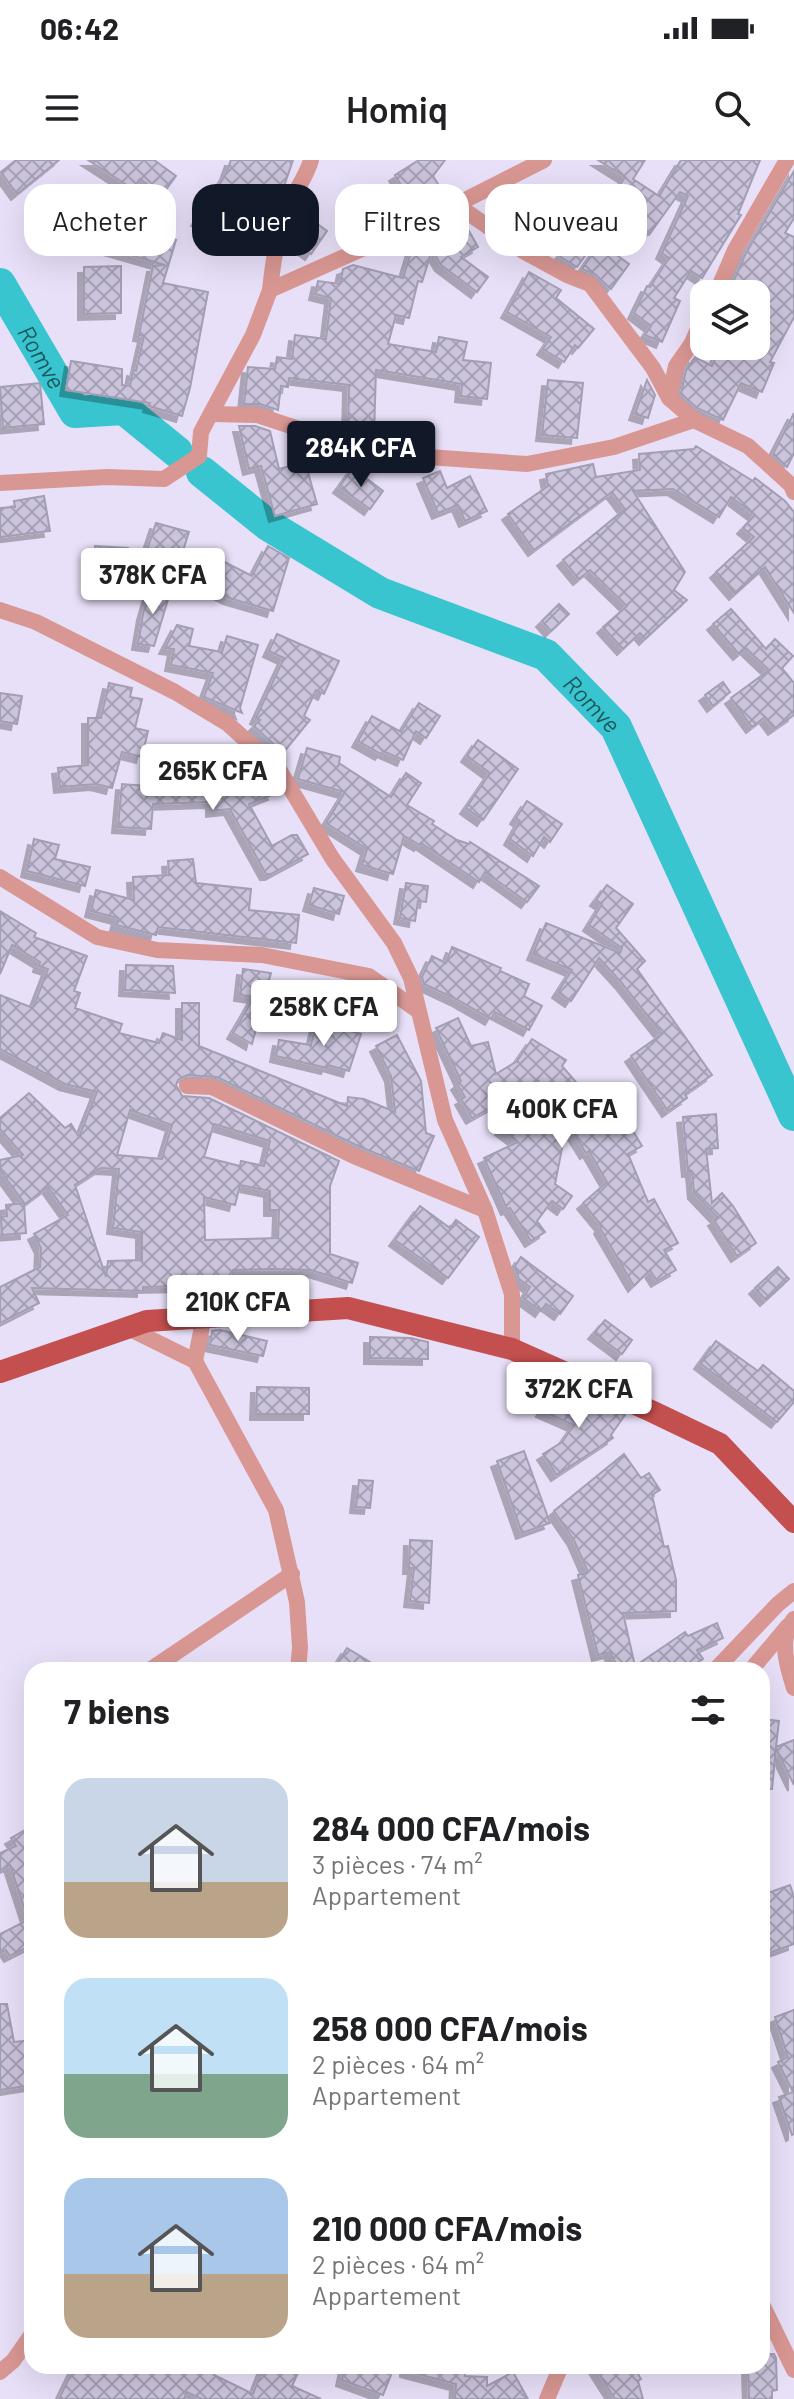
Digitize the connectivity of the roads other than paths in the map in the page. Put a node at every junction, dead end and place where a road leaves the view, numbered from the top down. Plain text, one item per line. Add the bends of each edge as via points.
1 (311, 160) edge
2 (787, 160) edge
3 (539, 161) edge
4 (469, 199) edge
5 (469, 213) edge
6 (345, 256) edge
7 (722, 280) edge
8 (270, 290) junction
9 (690, 346) edge
10 (669, 398) junction
11 (212, 414) junction
12 (694, 420) junction
13 (0, 483) edge
14 (794, 492) edge
15 (0, 610) edge
16 (0, 877) edge
17 (417, 1010) junction
18 (187, 1086) dead end
19 (485, 1210) junction
20 (204, 1317) junction
21 (126, 1327) junction
22 (512, 1349) junction
23 (195, 1361) junction
24 (0, 1372) edge
25 (794, 1522) edge
26 (292, 1574) junction
27 (794, 1591) edge
28 (791, 1622) edge
29 (162, 1662) edge
30 (299, 1662) edge
31 (723, 1662) edge
32 (758, 1662) edge
33 (794, 1688) edge
34 (770, 2320) edge
35 (24, 2345) edge
36 (794, 2370) edge
37 (0, 2372) edge
38 (558, 2374) edge
39 (547, 2399) edge

1 - 8 street via 288,206
2 - 7 street
3 - 4 street
5 - 10 street via 523,251 590,284
6 - 8 street
8 - 11 street
9 - 10 street via 676,366
10 - 12 street
11 - 12 street via 257,415 351,446 527,464 614,447
11 - 13 street via 201,432 199,456 164,479
12 - 14 street via 748,446
15 - 17 street via 36,622 175,692 228,724 280,771 332,858 394,943 411,978
16 - 17 street via 97,937 157,950 262,955 369,976
17 - 19 street via 445,1120
18 - 19 street via 212,1087 354,1156
19 - 22 street via 512,1294
20 - 21 main road
20 - 22 main road via 348,1308
20 - 23 street
21 - 23 street
21 - 24 main road
22 - 25 main road via 720,1444
23 - 26 street via 276,1510
26 - 29 street
26 - 30 street
27 - 31 street
28 - 32 street
28 - 33 street via 785,1658
34 - 36 street
35 - 37 street
38 - 39 street

